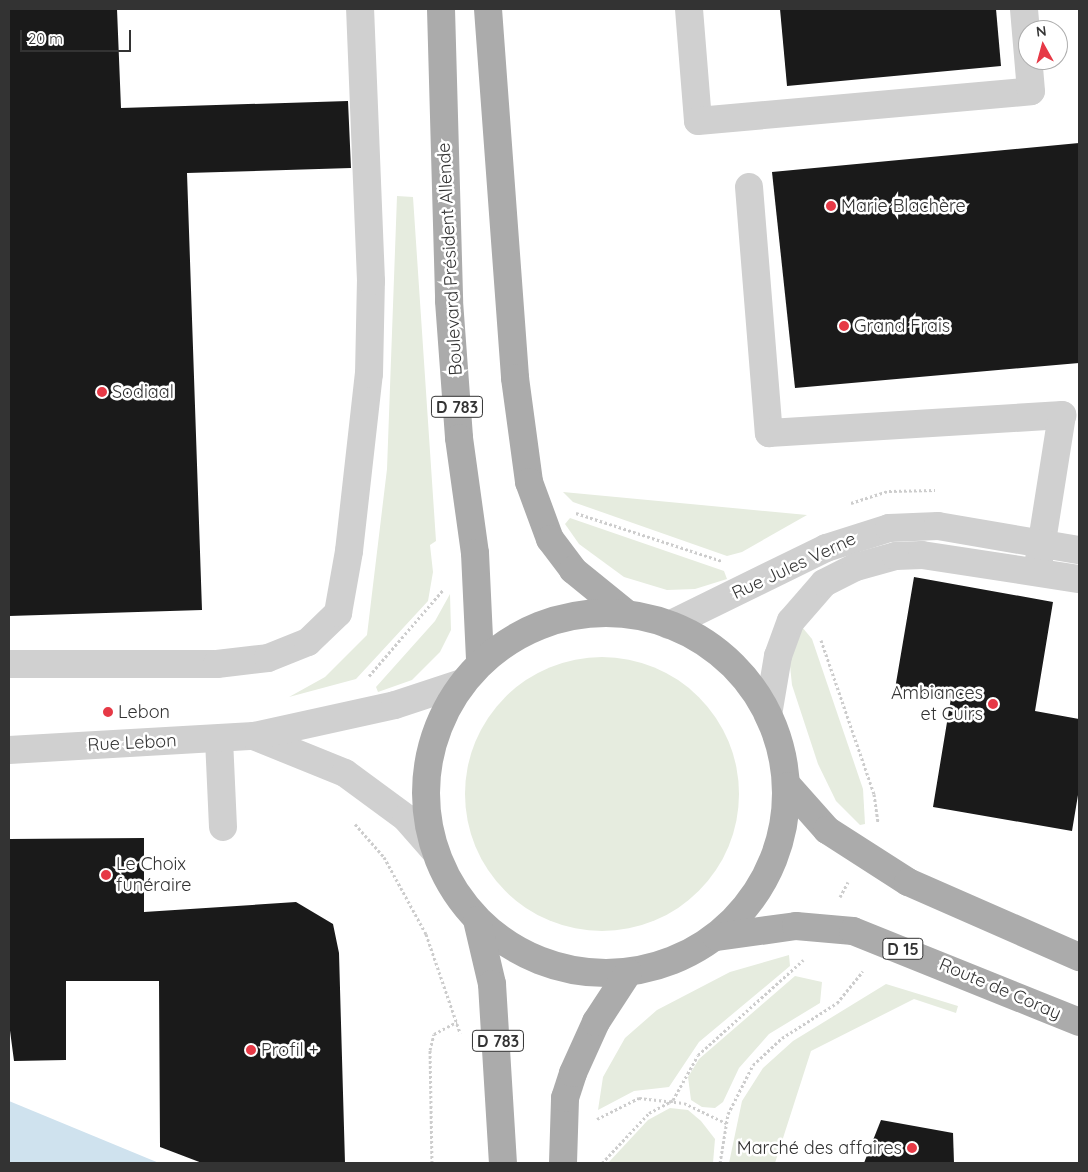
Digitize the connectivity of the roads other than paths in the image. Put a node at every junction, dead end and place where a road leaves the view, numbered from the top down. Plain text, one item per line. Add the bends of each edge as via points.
1 (360, 9) edge
2 (441, 9) edge
3 (488, 9) edge
4 (689, 9) edge
5 (1024, 9) edge
6 (749, 187) dead end
7 (1071, 414) edge
8 (1043, 544) junction
9 (1079, 550) edge
10 (1037, 572) junction
11 (1079, 579) edge
12 (626, 614) junction
13 (669, 625) junction
14 (480, 659) junction
15 (9, 664) edge
16 (459, 684) junction
17 (768, 715) junction
18 (254, 736) junction
19 (219, 739) junction
20 (9, 750) edge
21 (788, 786) junction
22 (223, 827) dead end
23 (433, 850) junction
24 (477, 920) junction
25 (717, 937) junction
26 (1079, 957) edge
27 (628, 973) junction
28 (1079, 1022) edge
29 (503, 1163) edge
30 (563, 1163) edge

1 - 15 street via 372,281 369,365 348,559 338,613 308,642 268,658 217,664
2 - 14 main road, Boulevard Président Allende / D 783 via 449,301 459,438 475,553
3 - 12 main road via 515,378 529,482 550,539 585,581
4 - 5 street via 698,121 1031,92
6 - 7 street via 769,433
7 - 8 street
8 - 9 street, Rue Jules Verne
8 - 10 street
8 - 13 street, Rue Jules Verne via 938,526 868,532 826,548
10 - 11 street, Rue Jules Verne
10 - 17 street, Rue Jules Verne via 922,555 876,560 838,575 810,596 791,621 778,656
12 - 13 main road
12 - 14 main road via 573,617 545,625 510,639
13 - 17 main road via 731,663
14 - 16 main road
16 - 18 street, Rue Lebon via 395,705
16 - 23 main road via 432,739 424,794
17 - 21 main road
18 - 19 street, Rue Lebon
18 - 23 street, Rue Lebon via 345,773 406,818
19 - 20 street, Rue Lebon
19 - 22 street
21 - 25 main road via 788,816 776,862 754,898
21 - 26 main road via 827,830 863,855 935,895
23 - 24 main road via 452,889
24 - 27 main road via 524,954 574,971
24 - 29 main road, D 783 via 492,984
25 - 27 main road via 660,966
25 - 28 main road, Route de Coray / D 15 via 764,928 824,927 880,939
27 - 30 main road via 583,1048 566,1098

